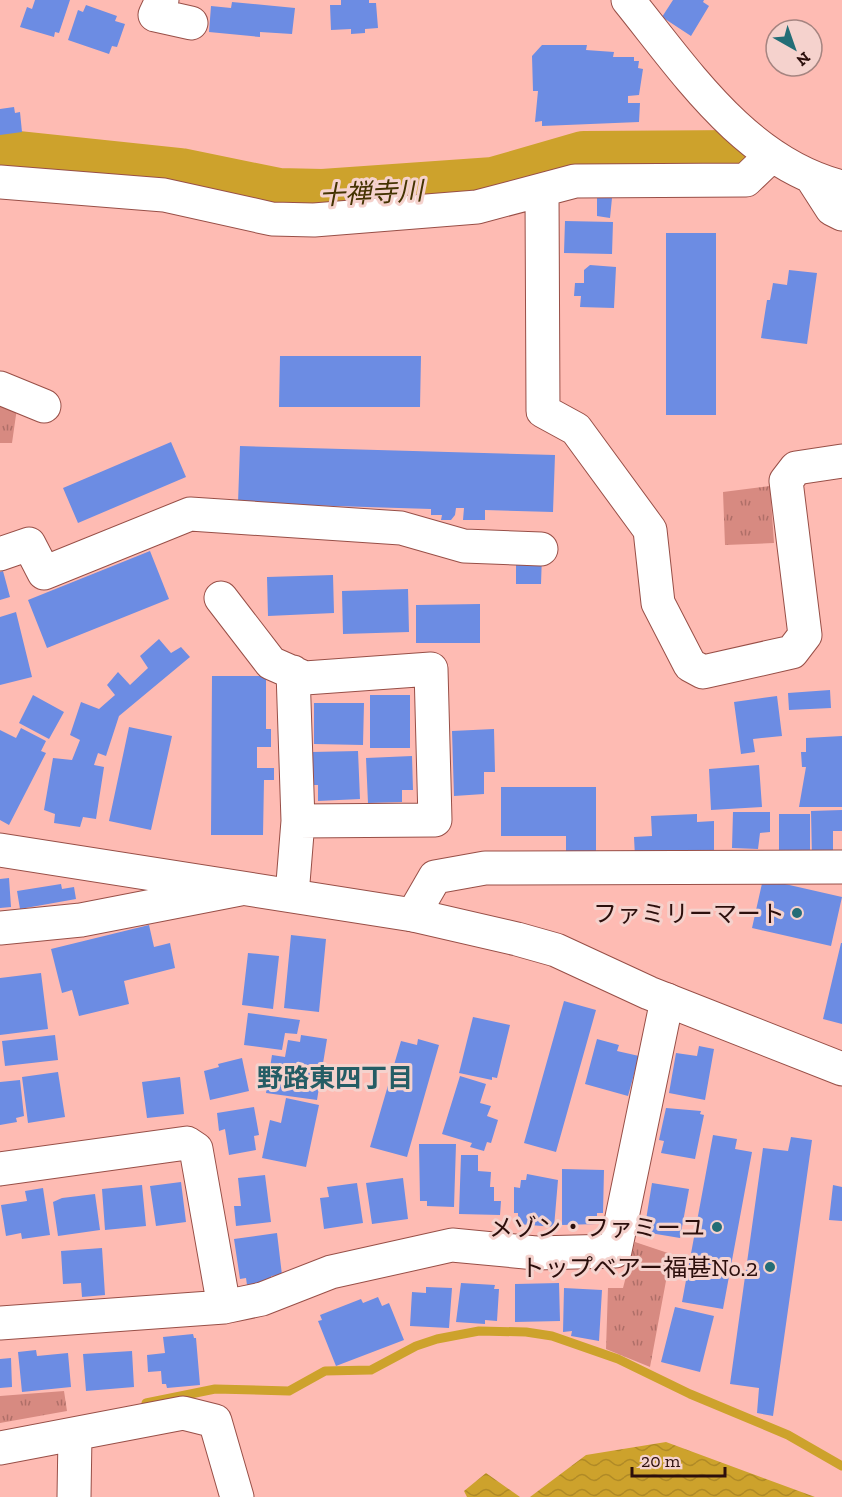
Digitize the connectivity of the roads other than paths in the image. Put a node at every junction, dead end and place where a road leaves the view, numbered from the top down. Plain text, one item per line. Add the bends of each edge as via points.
1 (162, 0) edge
2 (628, 0) edge
3 (191, 23) dead end
4 (771, 156) junction
5 (0, 182) edge
6 (828, 184) edge
7 (542, 192) junction
8 (842, 214) edge
9 (0, 388) edge
10 (45, 406) dead end
11 (842, 461) edge
12 (541, 549) dead end
13 (0, 554) edge
14 (221, 598) dead end
15 (293, 672) junction
16 (298, 821) junction
17 (0, 850) edge
18 (842, 867) edge
19 (247, 887) junction
20 (292, 895) junction
21 (413, 915) junction
22 (0, 928) edge
23 (667, 1000) junction
24 (842, 1069) edge
25 (0, 1168) edge
26 (224, 1307) junction
27 (0, 1323) edge
28 (75, 1435) junction
29 (0, 1448) edge
30 (74, 1497) edge
31 (237, 1497) edge

1 - 3 street via 156,15
2 - 4 street via 695,84 732,124
4 - 6 street
4 - 7 street via 746,180 575,182
5 - 7 street via 164,195 272,219 314,220 477,207
6 - 8 street via 832,209
7 - 11 street via 543,411 576,429 650,530 658,603 690,665 703,672 792,652 805,635 786,481 796,468
9 - 10 street
12 - 13 street via 464,546 401,528 190,514 44,573 29,544
14 - 15 street via 272,663
15 - 16 street
15 - 16 street via 306,678 431,669 435,820
16 - 20 street
17 - 19 street
18 - 21 street via 486,868 435,877
19 - 20 street
19 - 22 street via 81,920
20 - 21 street
21 - 23 street via 556,950
23 - 24 street
23 - 26 street via 615,1251 536,1253 452,1245 331,1272 262,1299
25 - 26 street via 187,1143 196,1149
26 - 27 street
28 - 29 street
28 - 30 street
28 - 31 street via 183,1413 215,1421

